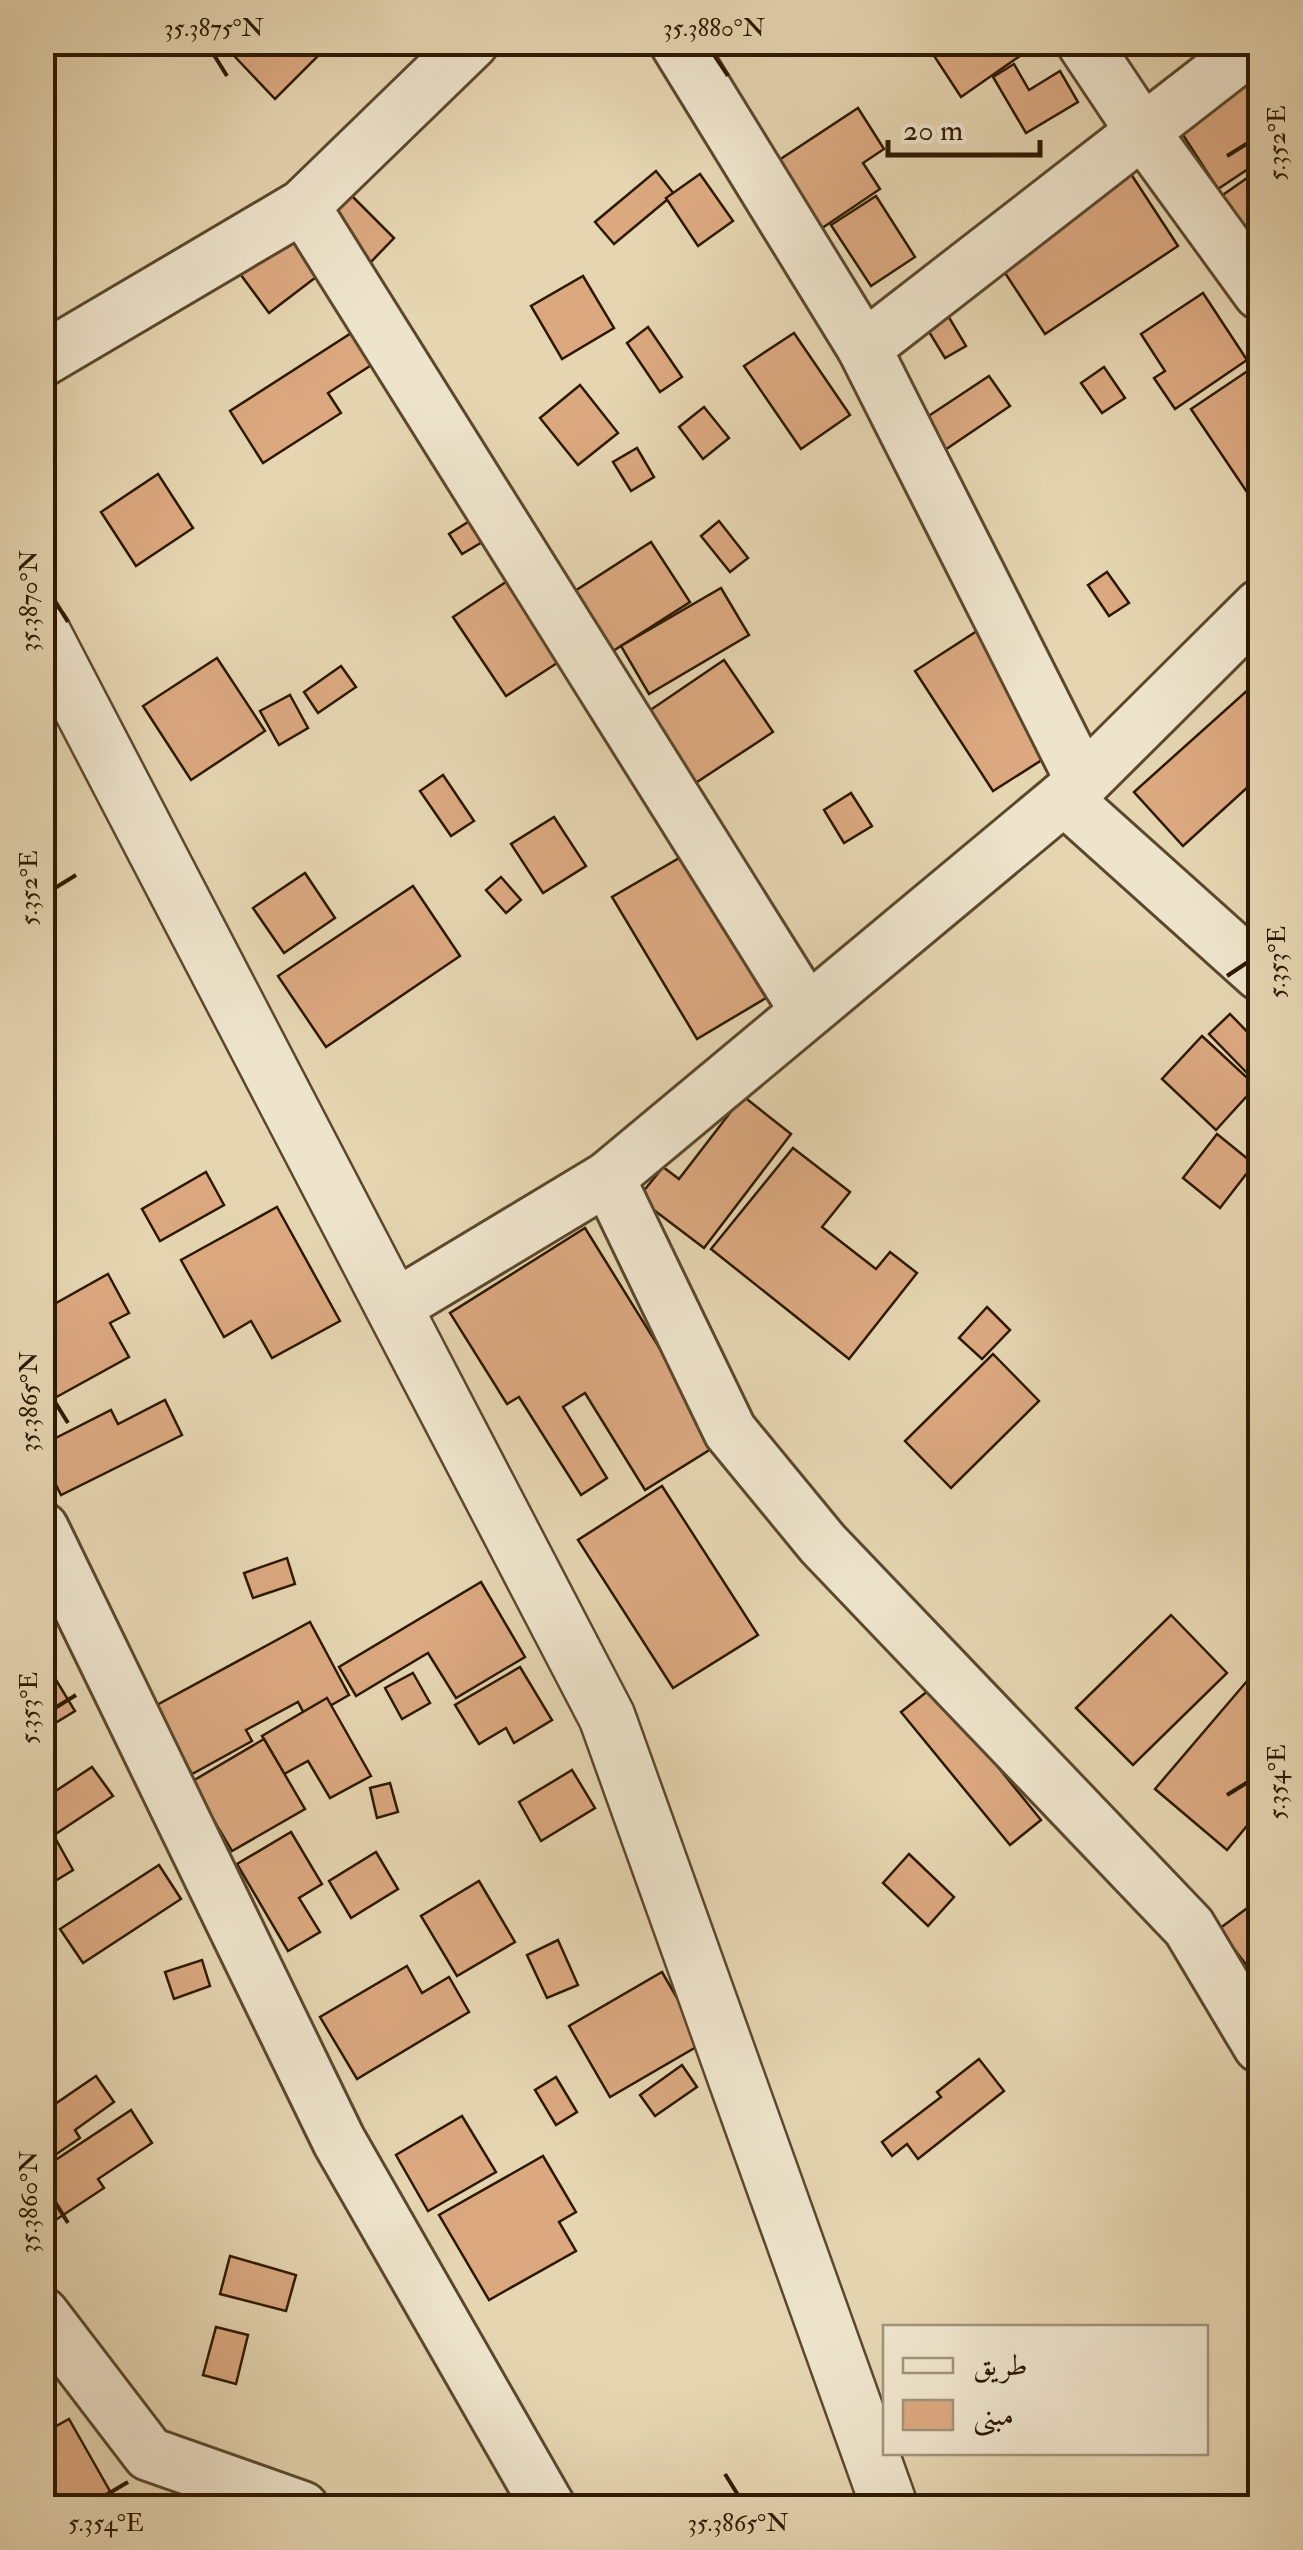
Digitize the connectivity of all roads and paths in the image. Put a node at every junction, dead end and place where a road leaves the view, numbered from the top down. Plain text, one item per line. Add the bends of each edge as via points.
1 (472, 42) edge
2 (676, 42) edge
3 (1083, 42) edge
4 (1258, 42) edge
5 (1142, 132) junction
6 (303, 206) junction
7 (1260, 294) edge
8 (864, 348) junction
9 (42, 360) edge
10 (1260, 606) edge
11 (42, 632) edge
12 (1074, 790) junction
13 (1260, 974) edge
14 (806, 1011) junction
15 (608, 1178) junction
16 (394, 1307) junction
17 (42, 1529) edge
18 (1260, 2046) edge
19 (42, 2314) edge
20 (302, 2508) edge
21 (548, 2508) edge
22 (890, 2508) edge

1 - 6 street
2 - 8 street
3 - 5 street
4 - 5 street
5 - 7 street
5 - 8 street
6 - 9 street
6 - 14 street
8 - 12 street
10 - 12 street
11 - 16 street
12 - 13 street
12 - 14 street
14 - 15 street
15 - 16 street
15 - 18 street via 730,1431 822,1544 1189,1927
16 - 22 street via 607,1717
17 - 21 street via 339,2142
19 - 20 street via 149,2454

